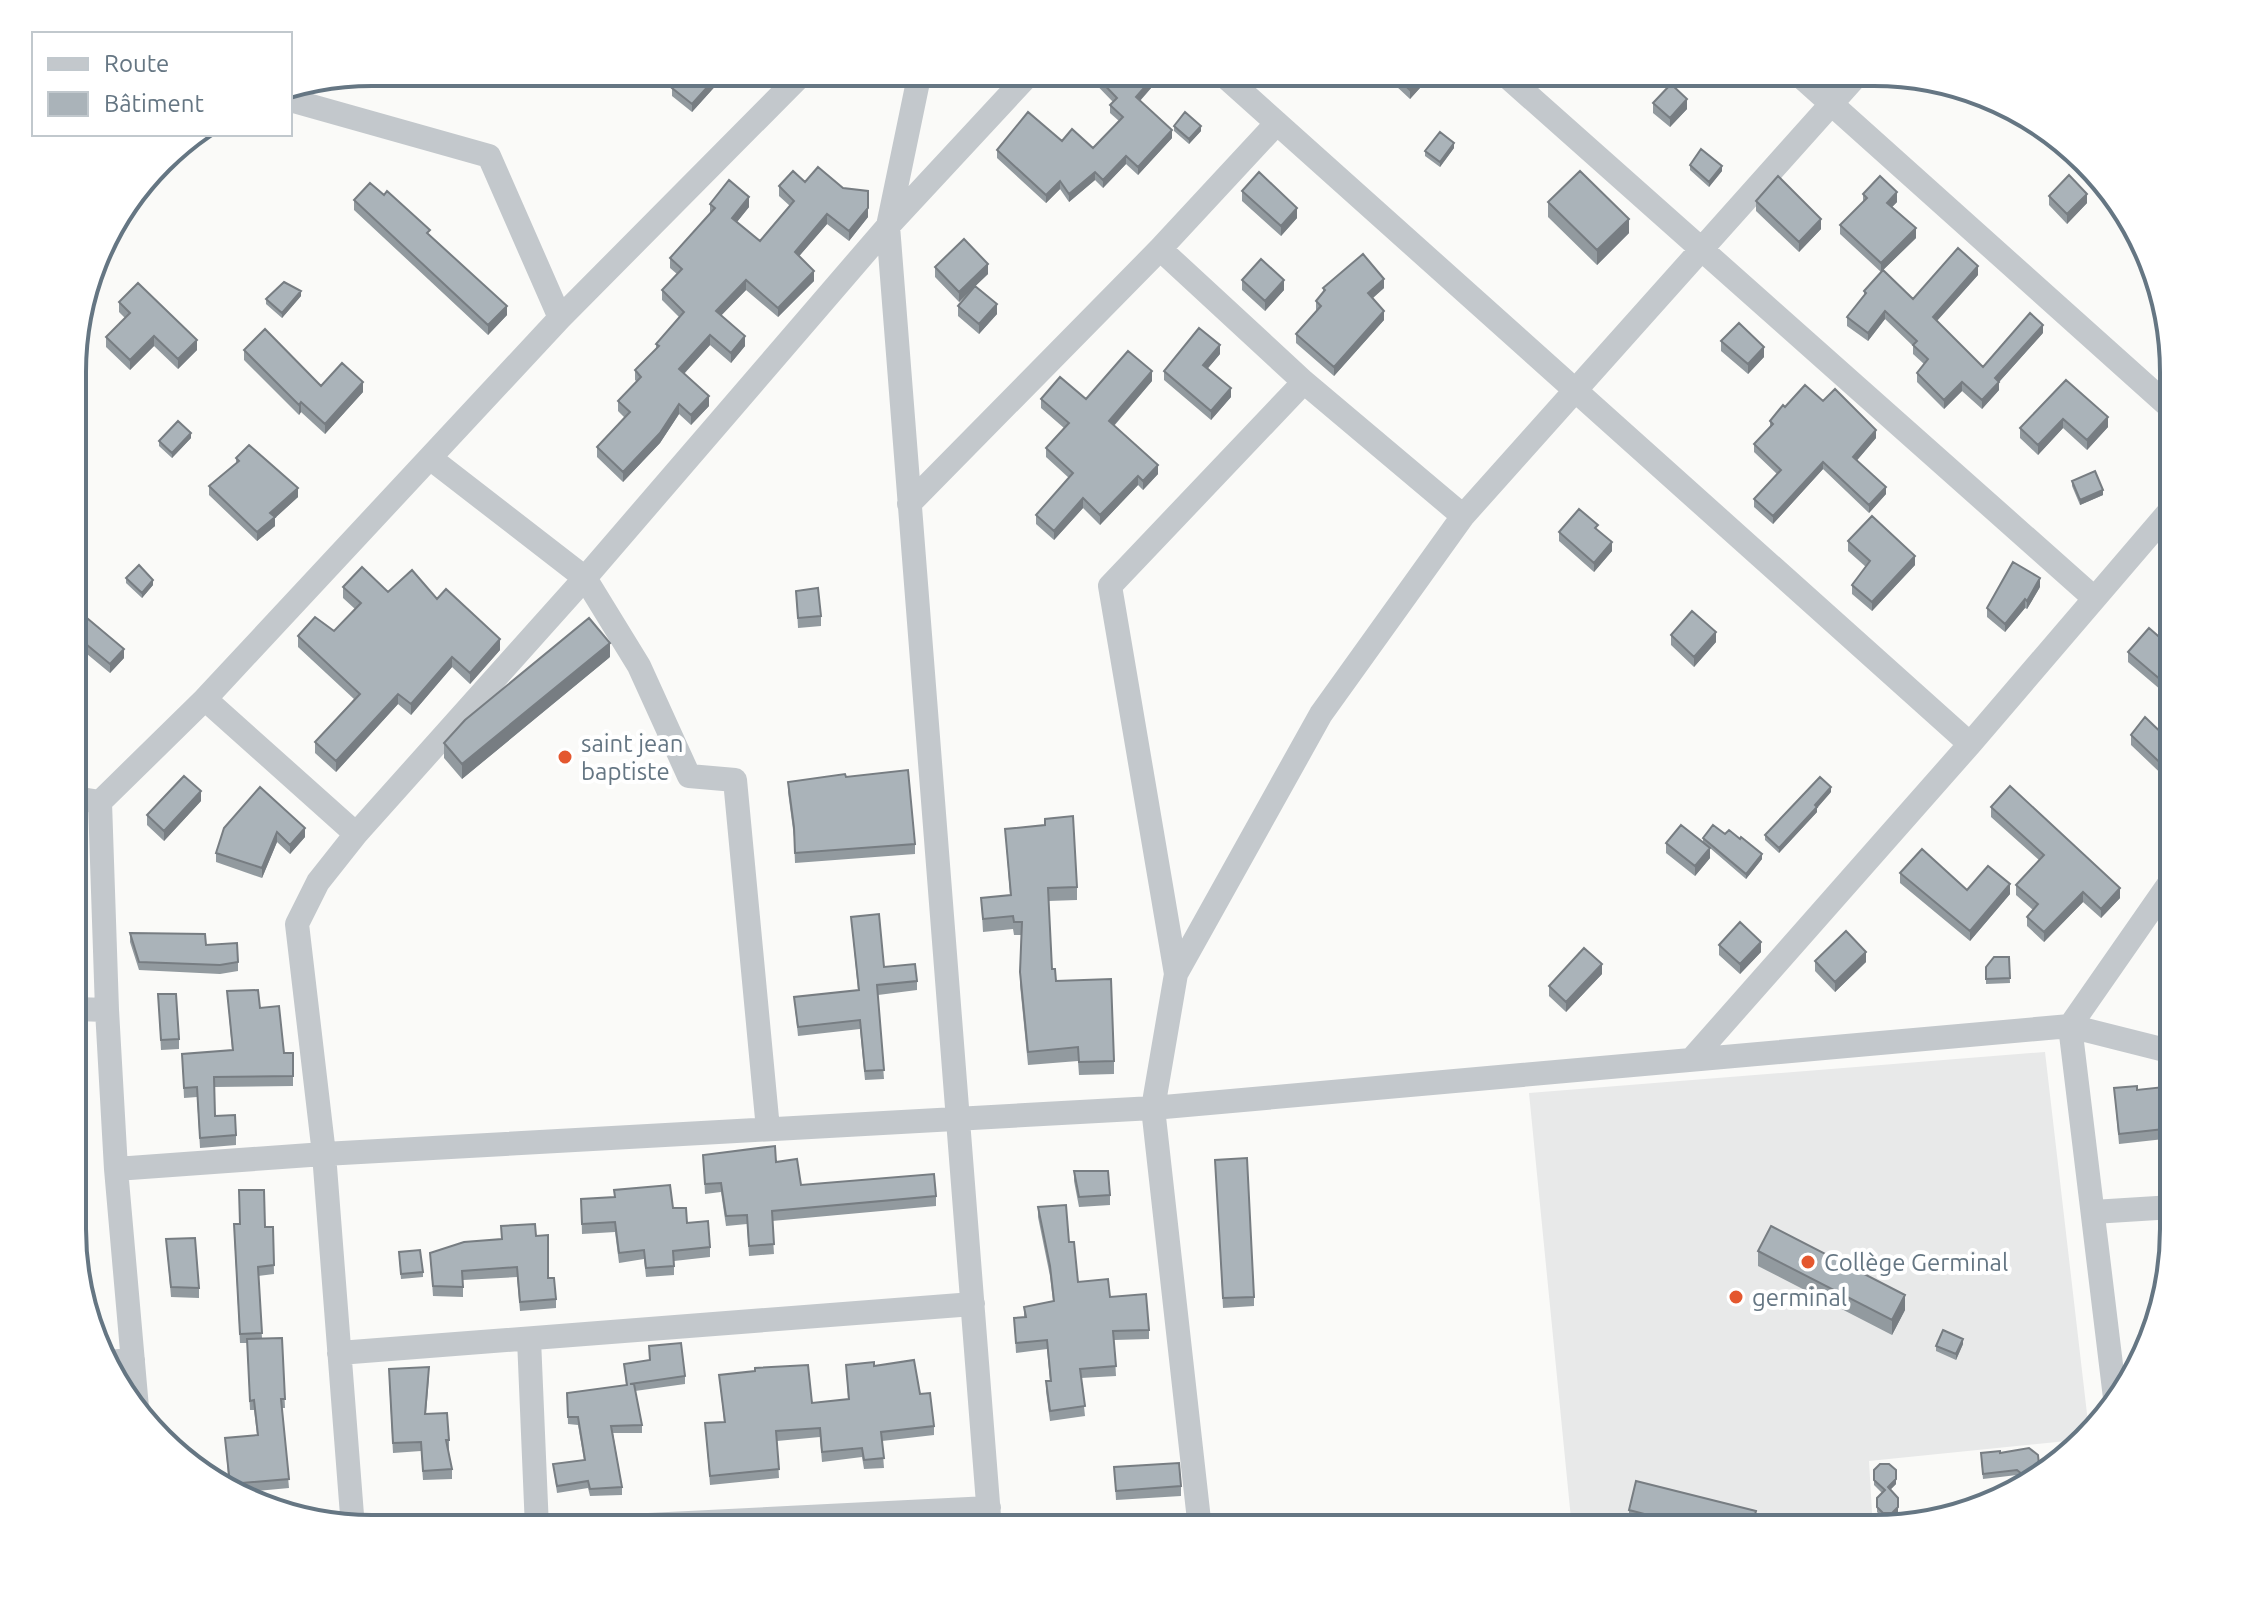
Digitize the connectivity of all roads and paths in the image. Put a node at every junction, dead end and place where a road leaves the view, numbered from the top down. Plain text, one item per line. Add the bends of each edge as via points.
1 (790, 86) edge
2 (917, 86) edge
3 (1018, 86) edge
4 (1236, 86) edge
5 (1518, 86) edge
6 (1812, 86) edge
7 (1847, 86) edge
8 (292, 101) edge
9 (1831, 103) junction
10 (1277, 123) junction
11 (888, 226) junction
12 (1160, 249) junction
13 (1701, 249) junction
14 (560, 318) junction
15 (1304, 382) junction
16 (1575, 391) junction
17 (2159, 397) edge
18 (430, 458) junction
19 (909, 504) junction
20 (1463, 516) junction
21 (2159, 523) edge
22 (585, 578) junction
23 (2094, 598) junction
24 (205, 699) junction
25 (1970, 744) junction
26 (86, 800) edge
27 (100, 802) junction
28 (356, 834) junction
29 (2160, 897) edge
30 (1176, 974) junction
31 (87, 1009) edge
32 (107, 1010) junction
33 (2070, 1026) junction
34 (2160, 1049) edge
35 (1692, 1059) junction
36 (1153, 1108) junction
37 (958, 1119) junction
38 (768, 1129) junction
39 (324, 1154) junction
40 (116, 1169) junction
41 (2160, 1208) edge
42 (2093, 1212) junction
43 (973, 1304) junction
44 (529, 1339) junction
45 (339, 1353) junction
46 (133, 1360) junction
47 (118, 1361) edge
48 (2115, 1383) edge
49 (136, 1390) edge
50 (352, 1514) edge
51 (536, 1515) edge
52 (989, 1515) edge
53 (1198, 1515) edge

1 - 14 street
2 - 11 street
3 - 11 street
4 - 10 street
5 - 13 street
6 - 9 street
7 - 9 street
8 - 14 street via 489,156
9 - 13 street
9 - 17 street
10 - 12 street
10 - 16 street
11 - 19 street
11 - 22 street
12 - 15 street
12 - 19 street
13 - 16 street
13 - 23 street
14 - 18 street
15 - 20 street
15 - 30 street via 1110,586
16 - 20 street
16 - 25 street
18 - 22 street
18 - 24 street
19 - 37 street
20 - 30 street via 1321,714
21 - 23 street
22 - 28 street
22 - 38 street via 639,666 689,776 735,780
23 - 25 street
24 - 27 street
24 - 28 street
25 - 35 street
26 - 27 street
27 - 32 street
28 - 39 street via 318,882 297,924
29 - 33 street
30 - 36 street
31 - 32 street
32 - 40 street
33 - 34 street
33 - 35 street
33 - 42 street
35 - 36 street
36 - 37 street
36 - 53 street
37 - 38 street
37 - 43 street
38 - 39 street
39 - 40 street
39 - 45 street
40 - 46 street
41 - 42 street
42 - 48 street
43 - 44 street
43 - 52 street
44 - 45 street
44 - 51 street
45 - 50 street
46 - 47 street
46 - 49 street

